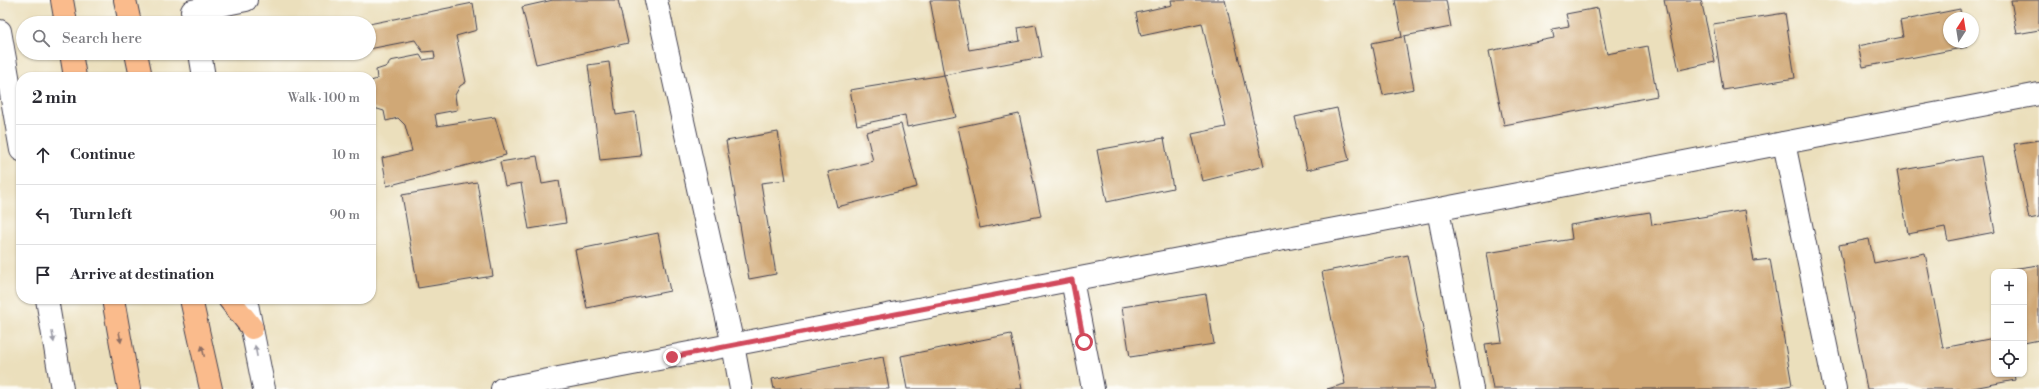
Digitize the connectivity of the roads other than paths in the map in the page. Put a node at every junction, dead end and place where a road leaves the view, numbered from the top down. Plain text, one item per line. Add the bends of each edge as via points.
1 (62, 0) edge
2 (125, 0) edge
3 (246, 0) edge
4 (656, 0) edge
5 (192, 11) edge
6 (65, 16) edge
7 (128, 16) edge
8 (0, 31) edge
9 (2, 56) edge
10 (72, 60) edge
11 (138, 60) edge
12 (201, 60) edge
13 (74, 72) edge
14 (141, 72) edge
15 (203, 72) edge
16 (2039, 94) edge
17 (16, 125) edge
18 (1784, 143) junction
19 (1438, 210) junction
20 (1072, 280) junction
21 (48, 304) edge
22 (114, 304) edge
23 (192, 304) edge
24 (232, 304) edge
25 (247, 304) edge
26 (252, 328) junction
27 (733, 345) junction
28 (62, 389) edge
29 (129, 389) edge
30 (211, 389) edge
31 (264, 389) edge
32 (502, 389) edge
33 (741, 389) edge
34 (1093, 389) edge
35 (1472, 389) edge
36 (1834, 389) edge

1 - 6 main road
2 - 7 main road
3 - 5 street
4 - 27 street
8 - 9 street
9 - 17 street
10 - 13 main road
11 - 14 main road
12 - 15 street
16 - 18 street
18 - 19 street
18 - 36 street
19 - 20 street
19 - 35 street
20 - 27 street
20 - 34 street
21 -> 28 street
22 -> 29 main road
30 -> 23 main road
24 - 26 main road
25 - 26 street
31 -> 26 street
27 - 32 street
27 - 33 street

